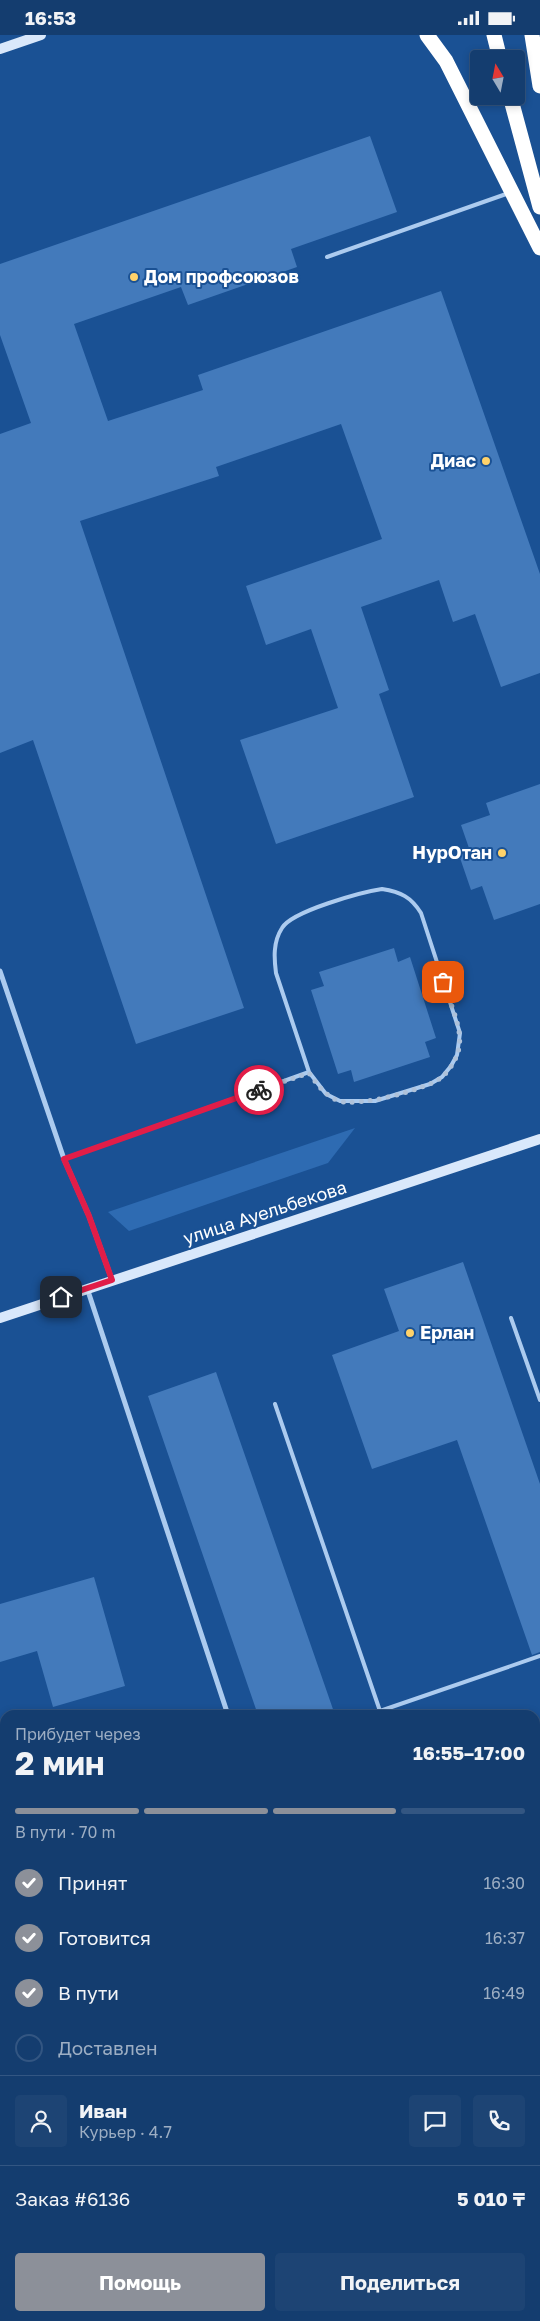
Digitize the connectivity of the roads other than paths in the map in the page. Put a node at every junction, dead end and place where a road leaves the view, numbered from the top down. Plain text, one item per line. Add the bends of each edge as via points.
1 (41, 35) edge
2 (427, 35) edge
3 (494, 35) edge
4 (532, 35) edge
5 (0, 49) edge
6 (498, 50) edge
7 (540, 86) edge
8 (512, 105) edge
9 (512, 193) junction
10 (540, 207) edge
11 (540, 248) edge
12 (327, 257) dead end
13 (0, 971) edge
14 (309, 1073) junction
15 (540, 1139) edge
16 (64, 1159) junction
17 (112, 1280) junction
18 (87, 1288) junction
19 (0, 1318) edge
20 (511, 1318) dead end
21 (540, 1400) edge
22 (275, 1404) dead end
23 (540, 1657) edge
24 (226, 1710) edge
25 (380, 1710) edge
26 (390, 1710) edge

1 - 5 street
2 - 9 highway via 446,61
3 - 6 highway
4 - 7 highway
8 - 10 highway
9 - 11 highway
9 - 12 lane
13 - 16 street
14 - 14 lane via 276,973 275,945 282,926 299,914 368,891 399,892 413,900 421,913 460,1033 457,1055 442,1077 430,1084 376,1101 340,1101 326,1094
14 - 16 lane
15 - 17 street, улица Ауельбекова
16 - 17 street
17 - 18 street, улица Ауельбекова
18 - 19 street, улица Ауельбекова
18 - 24 street
20 - 21 lane
22 - 25 lane
23 - 26 lane

